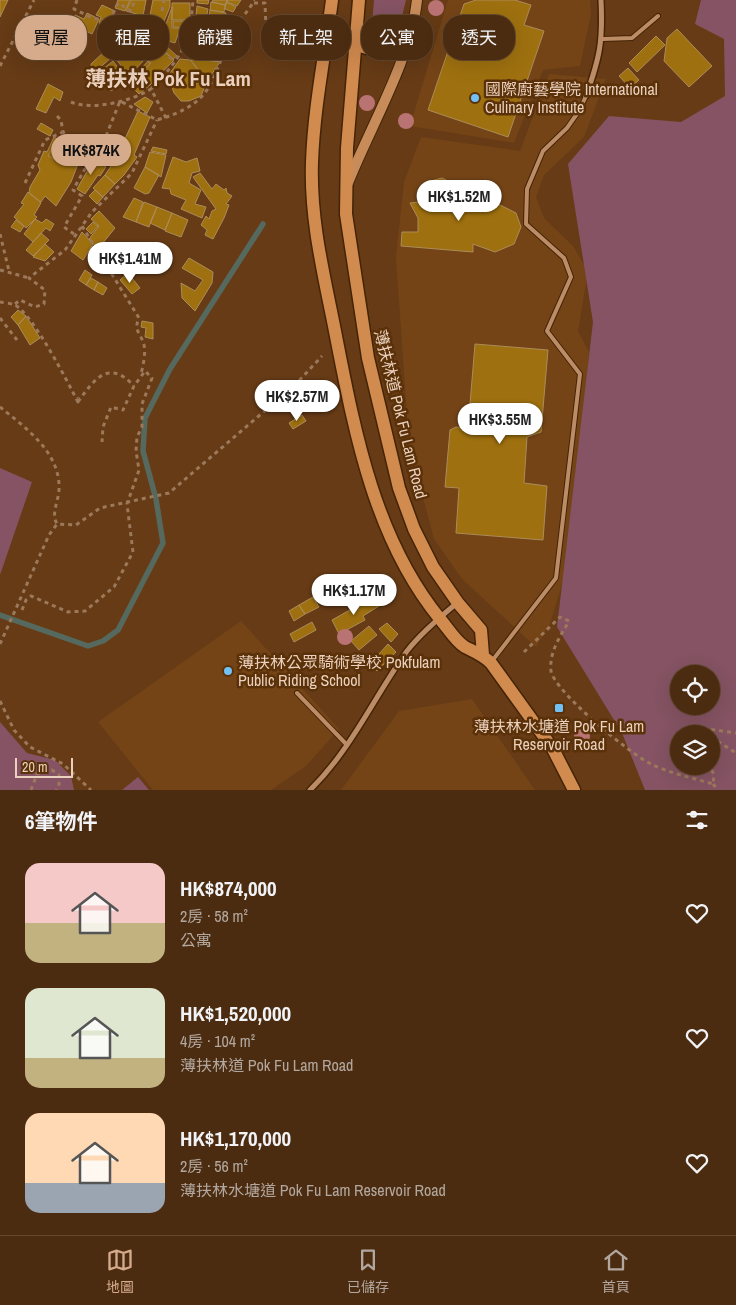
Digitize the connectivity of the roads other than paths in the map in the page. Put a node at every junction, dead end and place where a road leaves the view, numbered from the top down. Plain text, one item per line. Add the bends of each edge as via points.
1 (332, 0) edge
2 (359, 0) edge
3 (417, 0) edge
4 (601, 0) edge
5 (330, 15) edge
6 (413, 15) edge
7 (658, 16) dead end
8 (602, 39) junction
9 (351, 42) edge
10 (355, 44) junction
11 (361, 46) edge
12 (323, 60) edge
13 (399, 60) edge
14 (586, 96) joint
15 (346, 190) junction
16 (458, 603) junction
17 (439, 618) junction
18 (487, 659) junction
19 (297, 693) dead end
20 (347, 745) junction
21 (310, 790) edge
22 (574, 790) edge

1 - 5 main road
2 - 10 main road, 薄扶林道 Pok Fu Lam Road
3 - 6 main road, 薄扶林道 Pok Fu Lam Road
4 - 8 street
7 - 8 lane via 632,38
8 - 14 street
9 - 10 main road
10 - 11 main road
10 - 15 main road, 薄扶林道 Pok Fu Lam Road
12 - 17 main road via 312,162 316,242 340,356 378,506 404,565
13 - 15 main road, 薄扶林道 Pok Fu Lam Road
14 - 18 lane via 567,128 543,152 526,189 526,224 564,258 571,277 547,331 580,374 556,578
15 - 16 main road, 薄扶林道 Pok Fu Lam Road via 350,248 368,358 399,488 426,555
16 - 17 street
16 - 18 main road, 薄扶林道 Pok Fu Lam Road via 481,630
17 - 18 main road via 463,646
17 - 20 street via 408,650
18 - 22 main road via 553,749
19 - 20 lane
20 - 21 street

